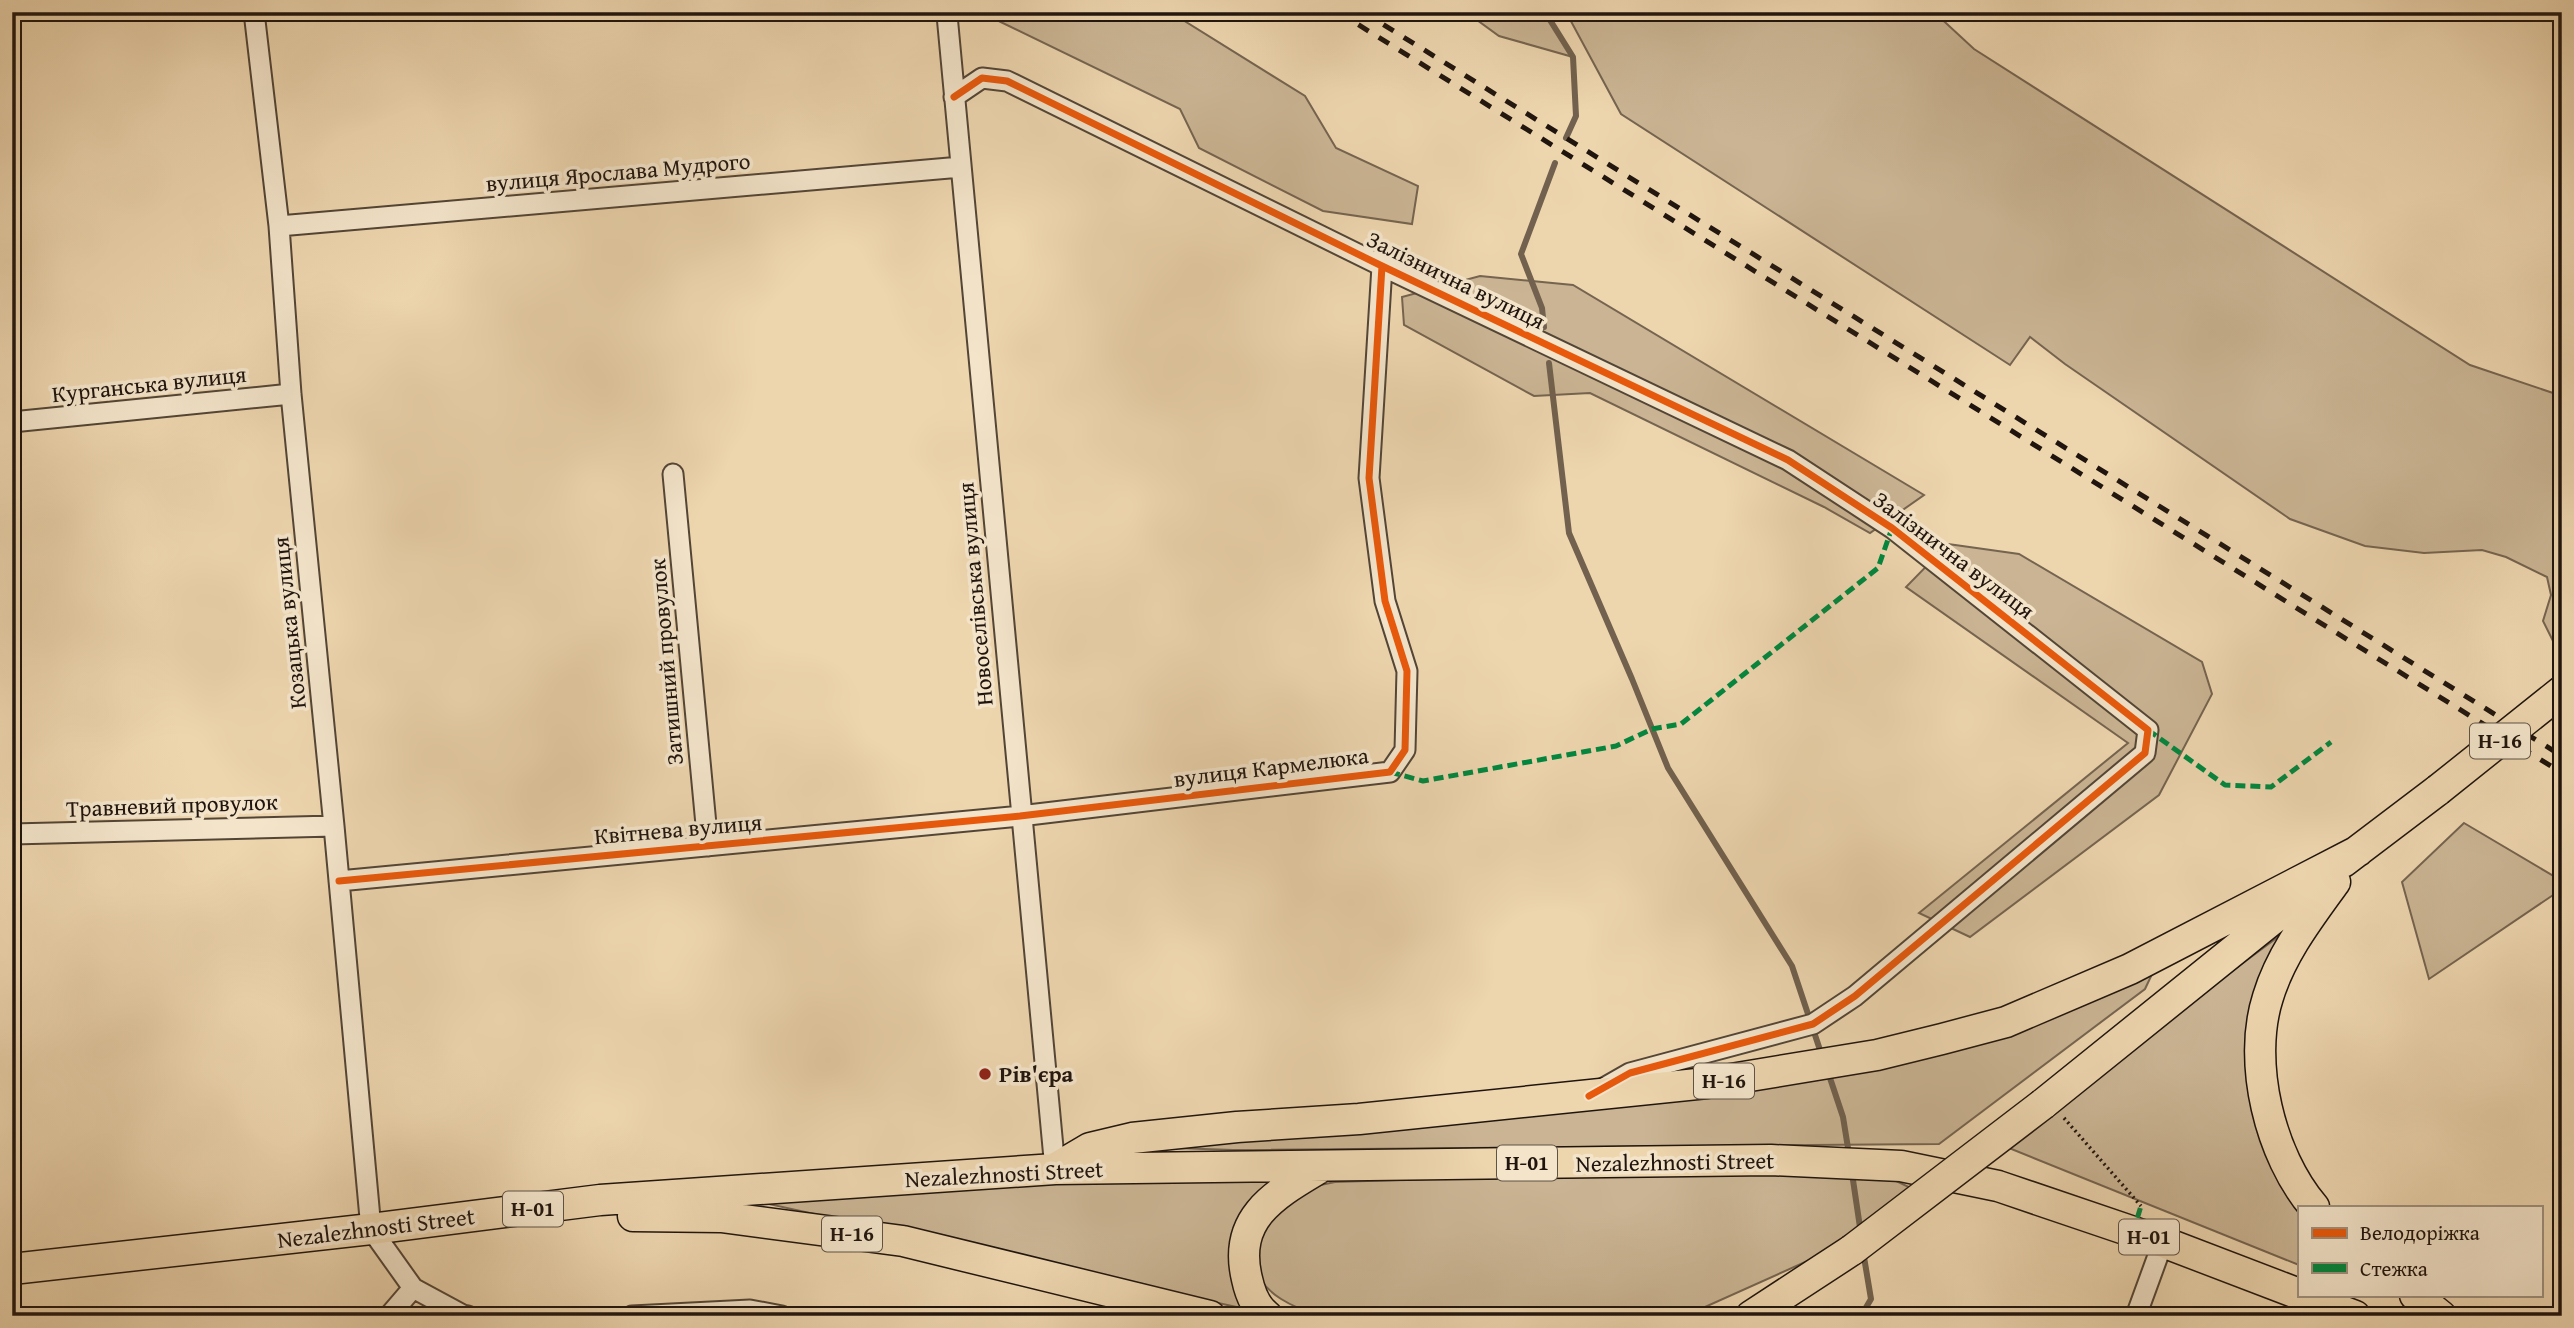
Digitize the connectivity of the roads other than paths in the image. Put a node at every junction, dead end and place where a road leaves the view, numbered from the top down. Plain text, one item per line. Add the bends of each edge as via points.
1 (254, 12) edge
2 (947, 15) dead end
3 (954, 97) junction
4 (961, 167) junction
5 (279, 226) junction
6 (1382, 266) junction
7 (291, 394) junction
8 (12, 422) edge
9 (673, 474) dead end
10 (2562, 691) edge
11 (1020, 816) junction
12 (334, 826) junction
13 (12, 834) edge
14 (708, 846) junction
15 (2358, 851) junction
16 (339, 881) junction
17 (1589, 1096) junction
18 (1321, 1167) junction
19 (1055, 1169) junction
20 (2313, 1206) edge
21 (486, 1215) junction
22 (371, 1229) junction
23 (2163, 1242) junction
24 (12, 1269) edge
25 (414, 1288) junction
26 (2298, 1294) edge
27 (2303, 1296) edge
28 (2416, 1296) edge
29 (389, 1316) edge
30 (468, 1316) edge
31 (632, 1316) edge
32 (782, 1316) edge
33 (1210, 1316) edge
34 (1267, 1316) edge
35 (1751, 1316) edge
36 (2136, 1316) edge
37 (2355, 1316) edge
38 (2441, 1316) edge

1 - 5 street, Козацька вулиця
2 - 3 street, Новоселівська вулиця
3 - 4 street, Новоселівська вулиця
3 - 6 street, Залізнична вулиця via 982,78 1007,81
4 - 5 street, вулиця Ярослава Мудрого
4 - 11 street, Новоселівська вулиця
5 - 7 street, Козацька вулиця
6 - 11 street, вулиця Кармелюка via 1369,478 1385,601 1407,671 1405,750 1390,772
6 - 17 street, Залізнична вулиця via 1788,460 1892,528 2148,730 2145,753 1855,996 1813,1024 1630,1073
7 - 8 street, Курганська вулиця
7 - 12 street, Козацька вулиця
9 - 14 street, Затишний провулок
10 - 15 main road, Н-16, bridge
11 - 14 street, Квітнева вулиця
11 - 19 street, Новоселівська вулиця
12 - 13 street, Травневий провулок
12 - 16 street, Козацька вулиця
14 - 16 street, Квітнева вулиця
15 - 17 main road, Н-16 via 2130,969 2006,1022 1805,1068
15 - 20 main road via 2298,932 2262,1018 2261,1063 2274,1138 2297,1186
15 - 35 main road, Н-16, bridge via 2046,1102 1852,1250
16 - 22 street, Козацька вулиця
17 - 19 main road, Н-16 via 1132,1138 1090,1147
18 - 19 main road, Nezalezhnosti Street / Н-01
18 - 23 main road, Nezalezhnosti Street / Н-01 via 1771,1160 1901,1166 1998,1186
18 - 34 main road via 1277,1194 1249,1227 1245,1271 1259,1310
19 - 21 main road, Nezalezhnosti Street / Н-01 via 600,1200
21 - 22 main road, Nezalezhnosti Street / Н-01
21 - 33 main road, Н-16 via 720,1217 903,1241
22 - 24 main road, Nezalezhnosti Street / Н-01
22 - 25 street
23 - 26 main road, Н-01
23 - 36 street
25 - 29 street
25 - 30 street
27 - 37 main road, Н-01
28 - 38 main road
31 - 32 street via 751,1310

